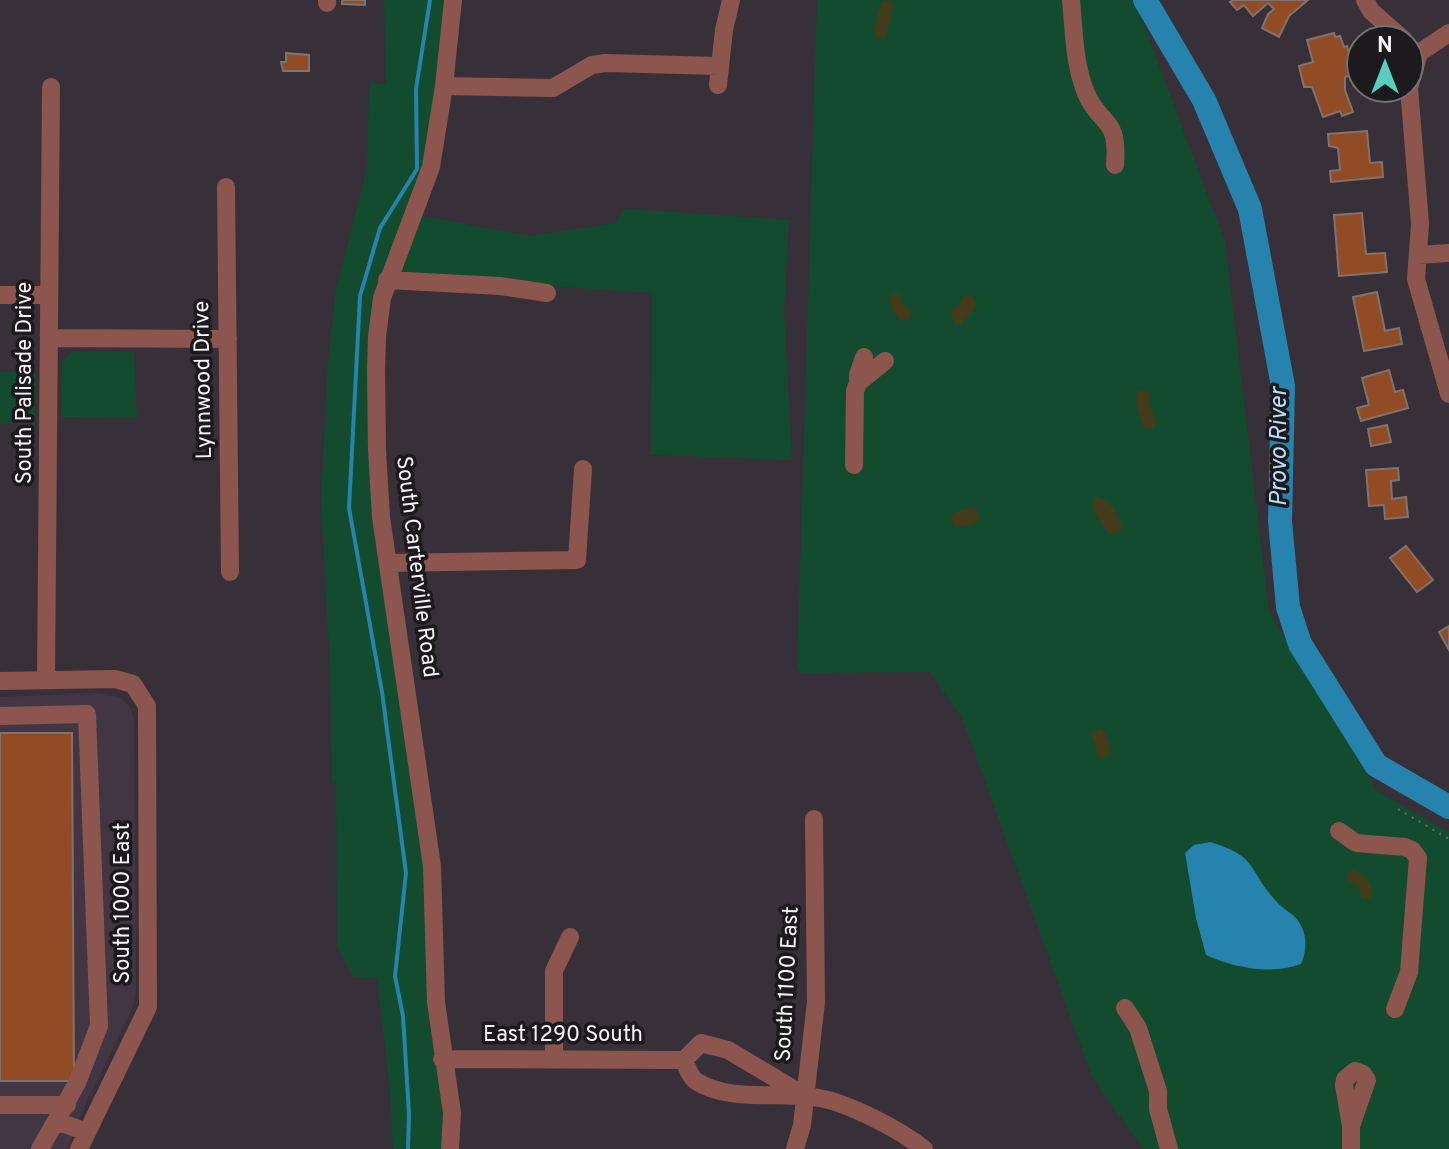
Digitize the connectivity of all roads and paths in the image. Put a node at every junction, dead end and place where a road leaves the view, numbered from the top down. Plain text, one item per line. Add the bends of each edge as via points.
1 (453, 0) edge
2 (731, 0) edge
3 (1071, 0) edge
4 (1368, 6) edge
5 (1387, 24) edge
6 (1449, 33) edge
7 (1425, 43) edge
8 (719, 66) junction
9 (718, 85) dead end
10 (444, 86) junction
11 (51, 87) dead end
12 (1410, 104) edge
13 (1115, 165) dead end
14 (226, 187) dead end
15 (1449, 253) edge
16 (1418, 255) junction
17 (387, 280) junction
18 (547, 293) dead end
19 (0, 295) edge
20 (49, 295) junction
21 (50, 338) junction
22 (228, 339) junction
23 (864, 357) dead end
24 (885, 361) dead end
25 (858, 383) junction
26 (1449, 394) edge
27 (854, 465) dead end
28 (583, 469) dead end
29 (389, 563) junction
30 (230, 572) dead end
31 (46, 679) junction
32 (0, 681) edge
33 (0, 716) edge
34 (1398, 809) dead end
35 (814, 819) dead end
36 (1339, 831) dead end
37 (1449, 839) edge
38 (570, 937) dead end
39 (1125, 1008) dead end
40 (1395, 1009) dead end
41 (442, 1059) junction
42 (554, 1059) junction
43 (684, 1060) junction
44 (805, 1096) junction
45 (0, 1105) edge
46 (67, 1105) junction
47 (56, 1121) junction
48 (1351, 1126) dead end
49 (83, 1140) edge
50 (40, 1149) edge
51 (450, 1149) edge
52 (795, 1149) edge
53 (924, 1149) edge
54 (1169, 1149) edge
55 (1351, 1149) edge

1 - 10 street, South Carterville Road
2 - 8 street
3 - 13 street via 1081,80 1090,101 1111,125
4 - 5 street
6 - 7 street
8 - 9 street
8 - 10 street via 605,63 553,88
10 - 17 street, South Carterville Road via 431,167
11 - 20 street, South Palisade Drive
12 - 16 street
14 - 22 street, Lynnwood Drive
15 - 16 street
16 - 26 street via 1422,306
17 - 18 street
17 - 29 street, South Carterville Road via 377,337 377,450
19 - 20 street
20 - 21 street, South Palisade Drive
21 - 22 street
21 - 31 street, South Palisade Drive
22 - 30 street, Lynnwood Drive
23 - 25 street
24 - 25 street
25 - 27 street
28 - 29 street via 577,560
29 - 41 street, South Carterville Road via 432,866
31 - 32 street
31 - 49 street, South 1000 East via 115,679 133,684 147,706 148,1007
33 - 46 street via 87,714 99,1026
34 - 37 path
35 - 44 street, South 1100 East via 816,1002
36 - 40 street via 1356,843 1405,847 1418,858 1409,972
38 - 42 street via 554,971
39 - 54 street via 1142,1037
41 - 42 street, East 1290 South
41 - 51 street, South Carterville Road via 452,1113
42 - 43 street, East 1290 South
43 - 44 street via 694,1080 715,1089
43 - 44 street, East 1290 South via 701,1043 728,1050
44 - 52 street, South 1100 East
44 - 53 street via 885,1123
45 - 46 street
46 - 47 street
47 - 49 street
47 - 50 street
48 - 55 street

